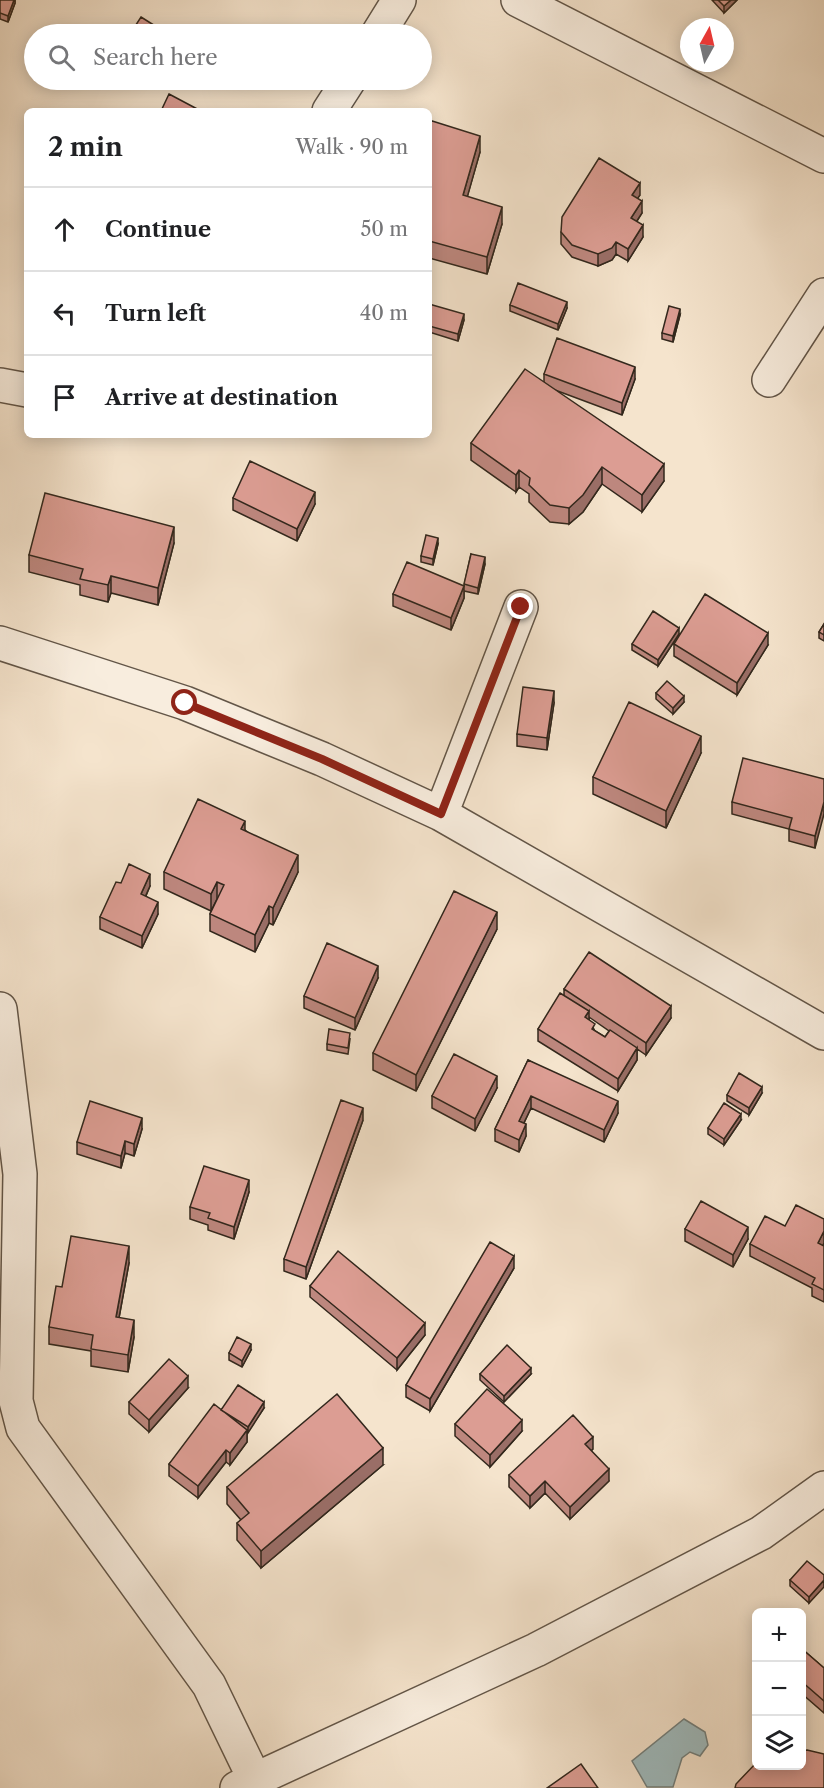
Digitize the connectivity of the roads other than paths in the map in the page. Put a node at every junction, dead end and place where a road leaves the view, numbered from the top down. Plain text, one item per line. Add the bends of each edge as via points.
1 (399, 0) edge
2 (518, 0) edge
3 (384, 24) edge
4 (343, 90) edge
5 (331, 108) edge
6 (824, 156) edge
7 (824, 295) edge
8 (770, 380) dead end
9 (0, 385) edge
10 (24, 389) edge
11 (521, 607) dead end
12 (0, 643) edge
13 (441, 814) junction
14 (0, 1009) edge
15 (824, 1034) edge
16 (824, 1488) edge
17 (246, 1784) edge

1 - 3 street
2 - 6 street
4 - 5 street
7 - 8 street
9 - 10 street
11 - 13 street
12 - 13 street via 185,703 322,759
13 - 15 street
14 - 17 street via 20,1174 16,1401 23,1428 209,1685
16 - 17 street via 761,1533 546,1645

